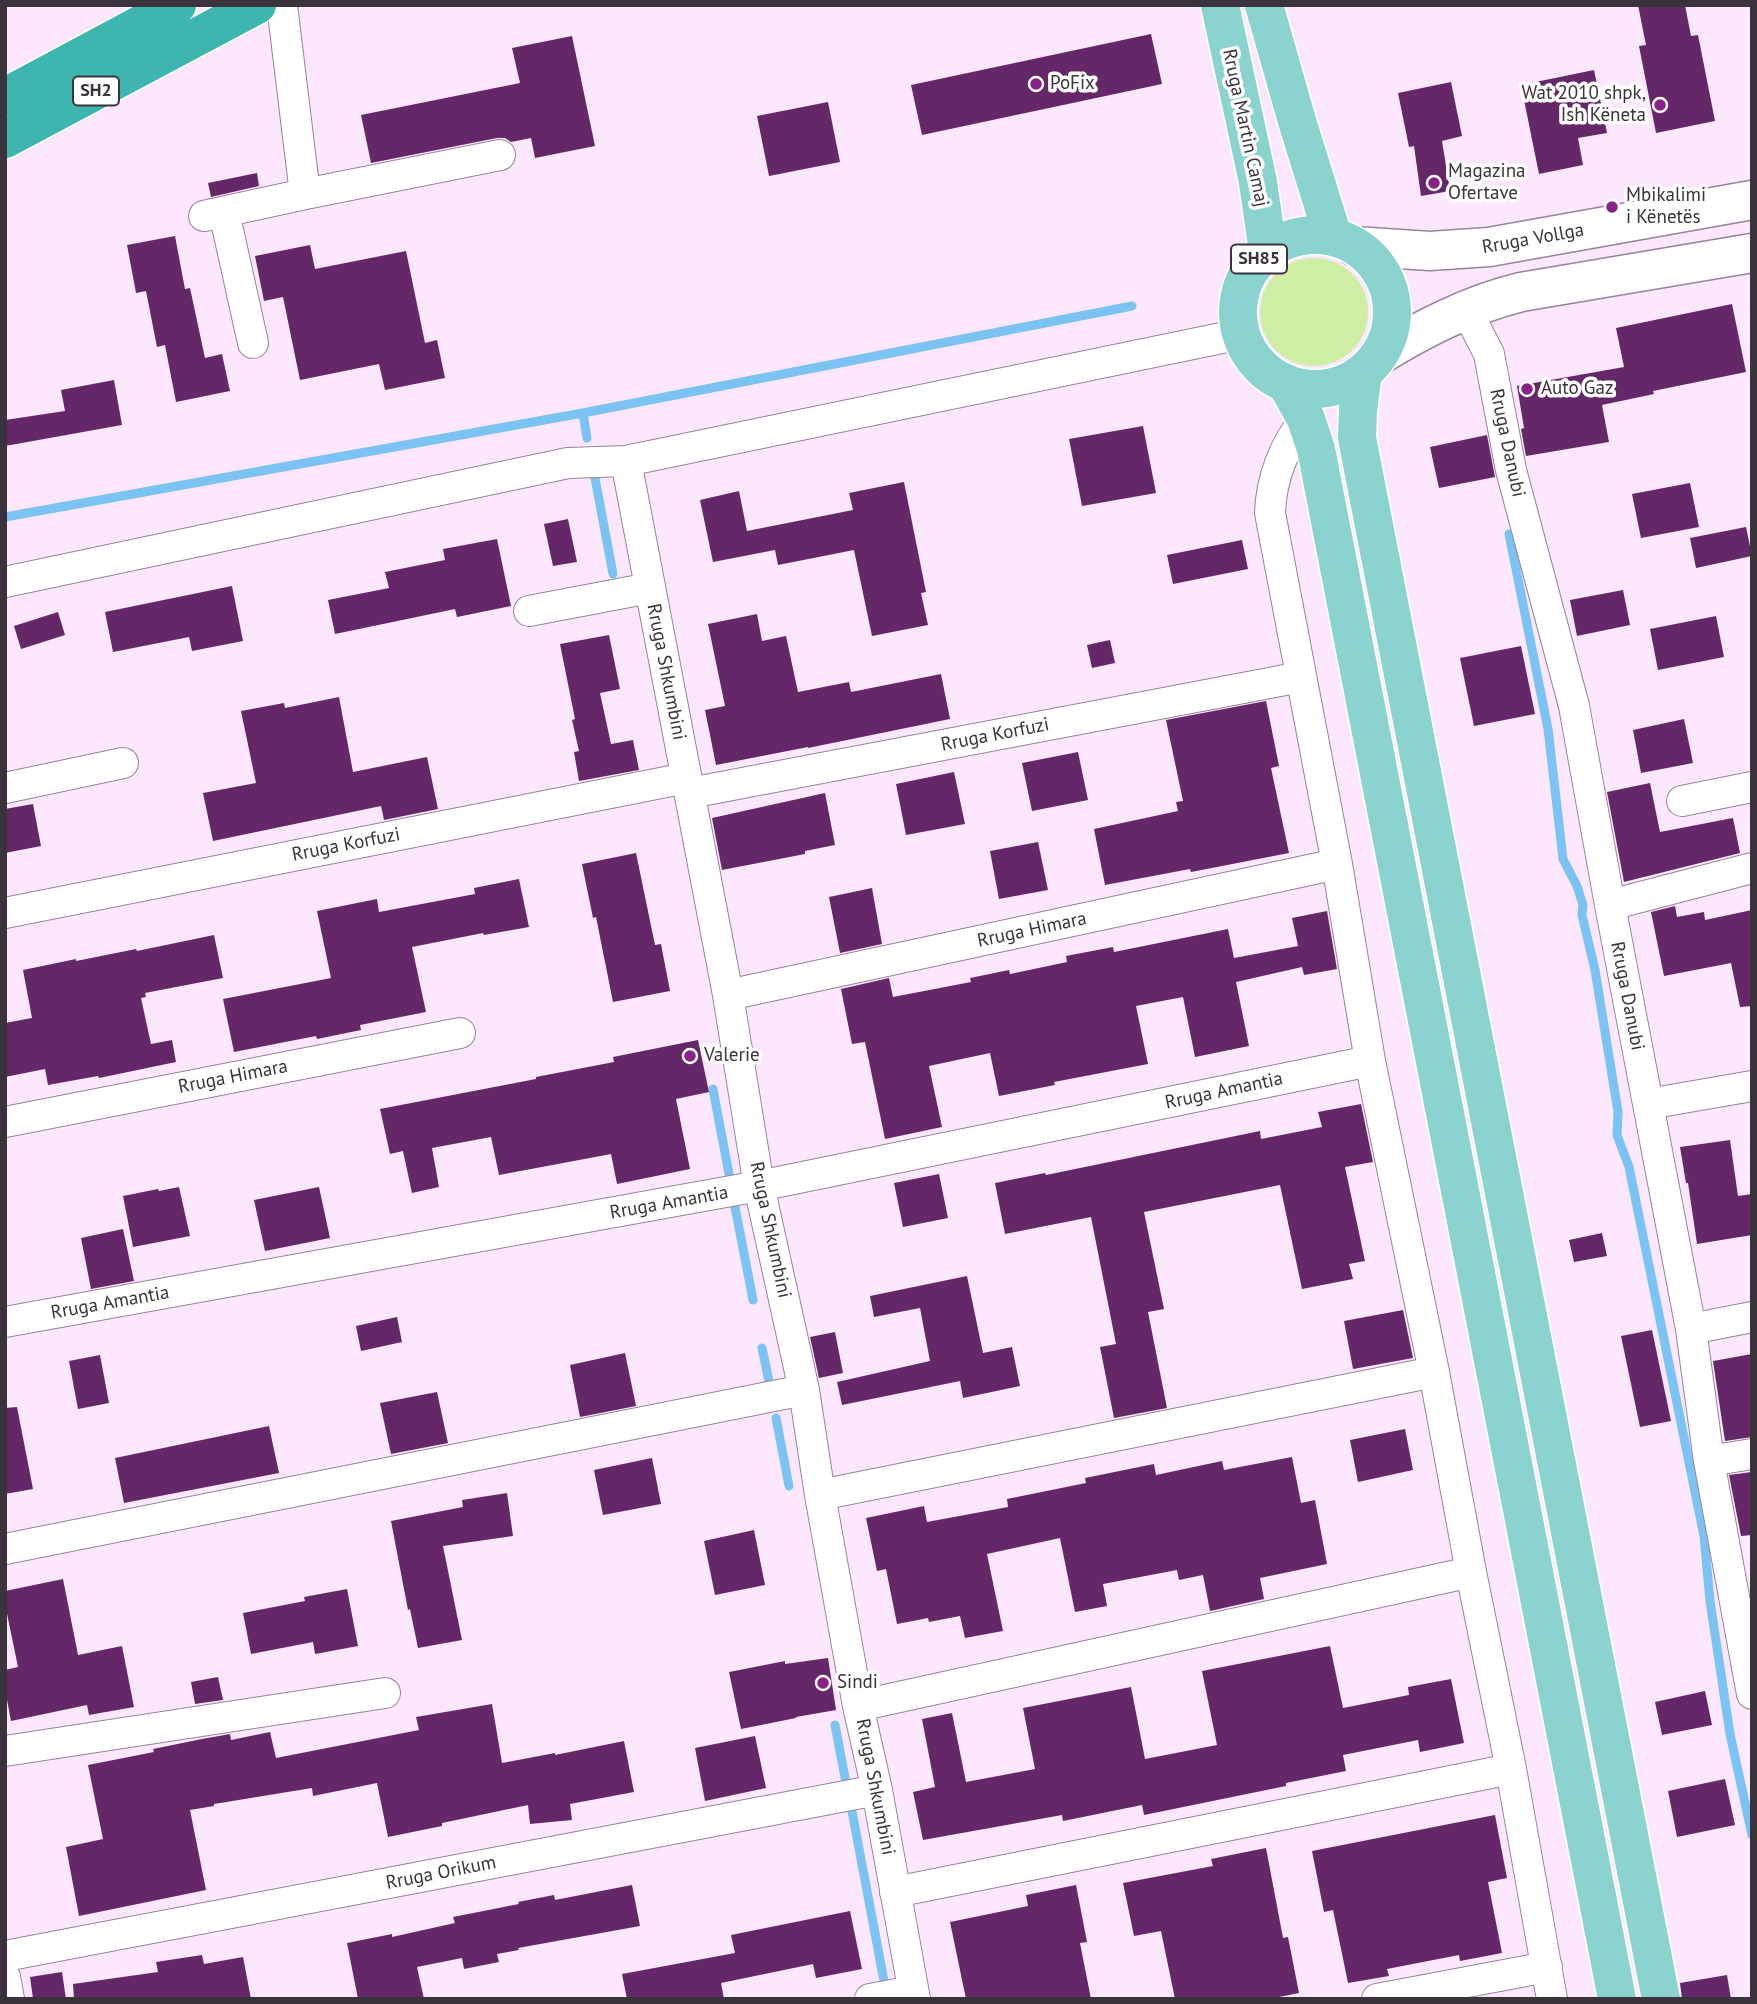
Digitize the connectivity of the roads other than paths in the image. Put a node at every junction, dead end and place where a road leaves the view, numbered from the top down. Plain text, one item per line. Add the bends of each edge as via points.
1 (177, 5) edge
2 (257, 5) edge
3 (282, 5) edge
4 (1200, 5) edge
5 (1220, 5) edge
6 (1265, 5) edge
7 (1231, 59) junction
8 (5, 97) edge
9 (5, 139) edge
10 (500, 155) dead end
11 (305, 194) junction
12 (1752, 200) edge
13 (1344, 242) junction
14 (1268, 251) junction
15 (1752, 253) edge
16 (1466, 309) junction
17 (1241, 334) junction
18 (253, 342) dead end
19 (1371, 364) junction
20 (1286, 383) junction
21 (1306, 419) junction
22 (626, 461) junction
23 (5, 582) edge
24 (650, 588) junction
25 (529, 611) dead end
26 (1301, 677) junction
27 (123, 764) dead end
28 (688, 785) junction
29 (1752, 788) edge
30 (5, 789) edge
31 (1682, 801) dead end
32 (1337, 864) junction
33 (1752, 868) edge
34 (1609, 905) junction
35 (5, 913) edge
36 (728, 995) junction
37 (460, 1033) dead end
38 (1370, 1061) junction
39 (1752, 1086) edge
40 (1648, 1104) junction
41 (5, 1122) edge
42 (759, 1186) junction
43 (1752, 1317) edge
44 (5, 1322) edge
45 (1691, 1329) junction
46 (1434, 1372) junction
47 (804, 1390) junction
48 (1752, 1454) edge
49 (1709, 1461) junction
50 (820, 1495) junction
51 (5, 1549) edge
52 (1471, 1572) junction
53 (385, 1693) dead end
54 (1752, 1693) edge
55 (858, 1706) junction
56 (5, 1751) edge
57 (1511, 1769) junction
58 (877, 1790) junction
59 (895, 1892) junction
60 (5, 1956) edge
61 (1547, 1967) junction
62 (5, 1977) edge
63 (914, 1995) edge
64 (9, 1999) edge
65 (870, 1999) edge
66 (1377, 1999) edge
67 (1552, 1999) edge
68 (1617, 1999) edge
69 (1661, 1999) edge

1 - 8 highway, SH2
2 - 9 highway, SH2
3 - 11 street
4 - 7 main road
5 - 7 main road, Rruga Martin Camaj / SH85
6 - 13 main road via 1297,121
7 - 14 main road, Rruga Martin Camaj / SH85
10 - 11 street
11 - 18 street via 214,214
12 - 13 main road, Rruga Vollga via 1489,247 1430,251
13 - 14 main road, SH85 via 1310,235 1287,240
13 - 19 main road via 1372,260 1389,290 1391,324 1384,346
14 - 17 main road, SH85 via 1241,288
15 - 16 main road via 1521,292
16 - 19 main road via 1424,328
16 - 34 street, Rruga Danubi via 1489,354 1511,470 1574,706
17 - 20 main road, SH85 via 1258,364
17 - 22 street
19 - 20 main road, SH85 via 1343,384 1320,388
19 - 69 main road via 1358,410 1357,439
20 - 21 main road
21 - 26 street via 1293,434 1270,496
21 - 68 main road via 1316,449
22 - 23 street via 568,463
22 - 24 street, Rruga Shkumbini
24 - 25 street
24 - 28 street, Rruga Shkumbini
26 - 28 street, Rruga Korfuzi
26 - 32 street
27 - 30 street
28 - 35 street, Rruga Korfuzi
28 - 36 street, Rruga Shkumbini
29 - 31 street
32 - 36 street, Rruga Himara
32 - 38 street
33 - 34 street
34 - 40 street, Rruga Danubi
36 - 42 street, Rruga Shkumbini
37 - 41 street, Rruga Himara
38 - 42 street, Rruga Amantia
38 - 46 street
39 - 40 street
40 - 45 street, Rruga Danubi
42 - 44 street, Rruga Amantia
42 - 47 street, Rruga Shkumbini
43 - 45 street
45 - 49 street, Rruga Danubi
46 - 50 street
46 - 52 street
47 - 50 street, Rruga Shkumbini
47 - 51 street
48 - 49 street
49 - 54 street, Rruga Danubi
50 - 55 street, Rruga Shkumbini
52 - 55 street
52 - 57 street
53 - 56 street
55 - 58 street, Rruga Shkumbini
57 - 59 street
57 - 61 street
58 - 59 street, Rruga Shkumbini
58 - 60 street, Rruga Orikum
59 - 63 street, Rruga Shkumbini
61 - 66 street
61 - 67 street
62 - 64 street
63 - 65 street

